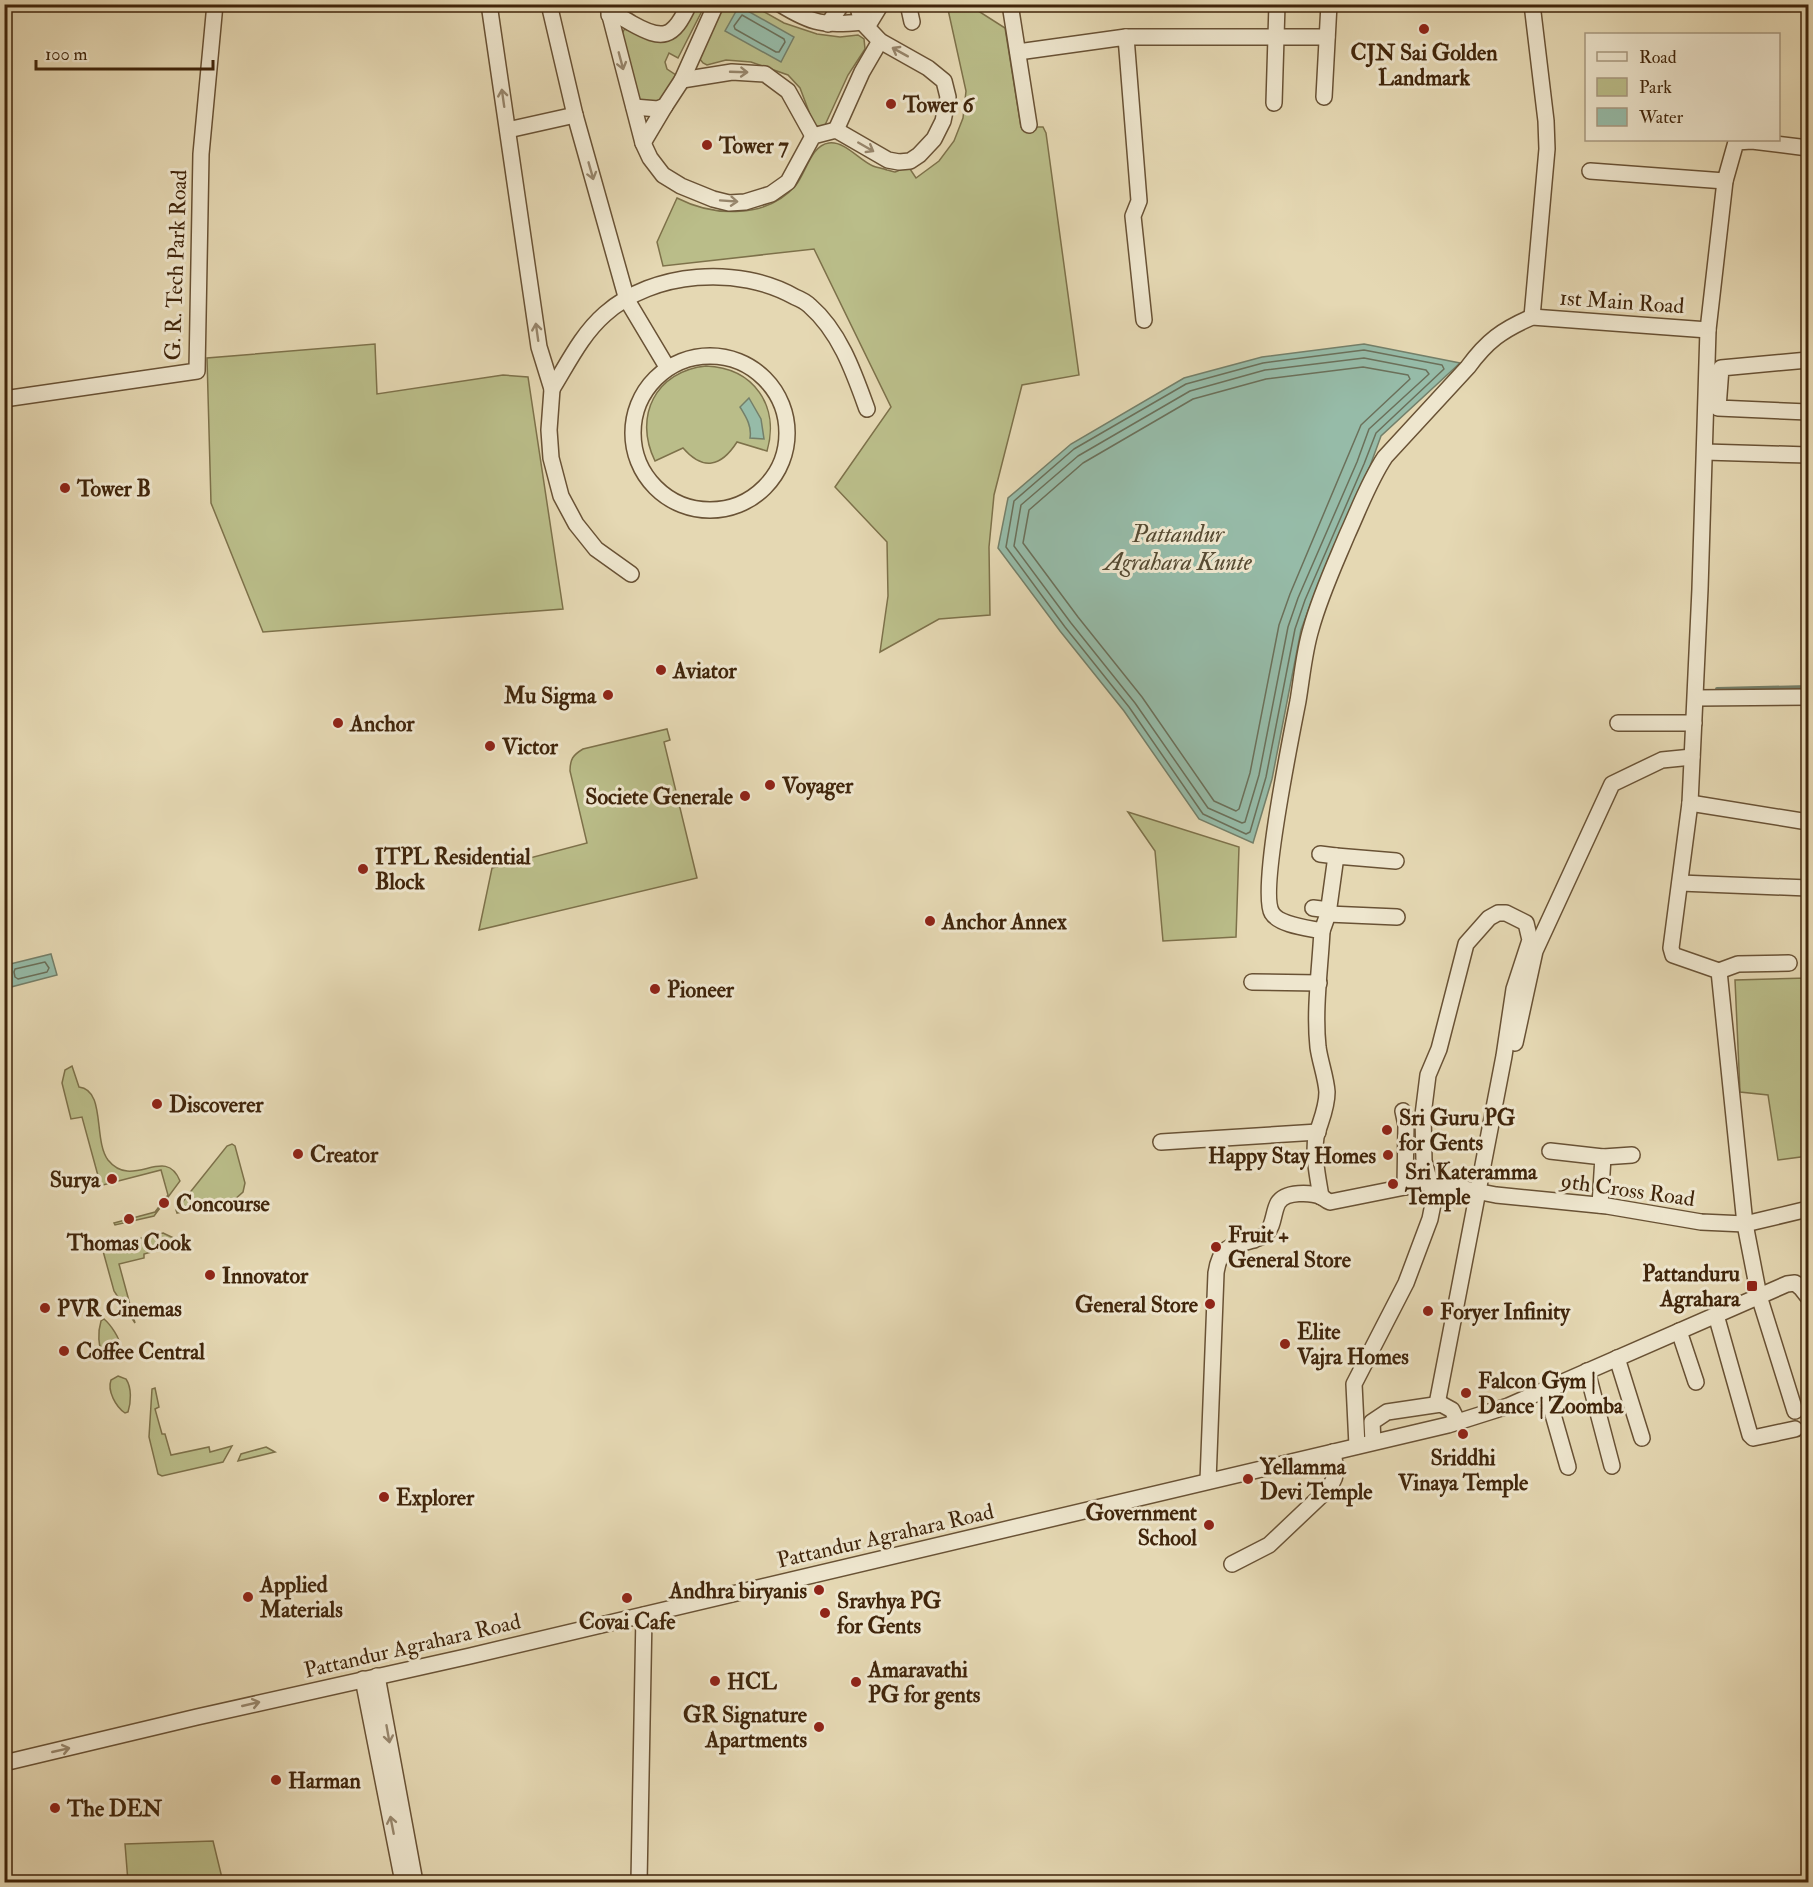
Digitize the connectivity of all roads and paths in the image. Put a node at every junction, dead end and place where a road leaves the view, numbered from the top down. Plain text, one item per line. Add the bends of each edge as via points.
1 (215, 4) edge
2 (489, 4) edge
3 (549, 4) edge
4 (689, 4) edge
5 (716, 4) edge
6 (780, 4) edge
7 (842, 4) edge
8 (857, 4) edge
9 (881, 4) edge
10 (908, 4) edge
11 (1010, 4) edge
12 (1277, 4) edge
13 (1329, 4) edge
14 (1532, 4) edge
15 (608, 10) edge
16 (912, 22) dead end
17 (828, 24) junction
18 (865, 25) junction
19 (1276, 36) junction
20 (1126, 37) junction
21 (1327, 37) junction
22 (880, 41) junction
23 (1018, 52) junction
24 (682, 80) junction
25 (1324, 97) dead end
26 (1274, 103) dead end
27 (665, 106) junction
28 (634, 107) junction
29 (575, 115) junction
30 (1029, 124) dead end
31 (508, 130) junction
32 (836, 130) junction
33 (813, 136) junction
34 (643, 143) junction
35 (1809, 148) edge
36 (1590, 171) dead end
37 (1725, 182) junction
38 (627, 300) junction
39 (1532, 317) junction
40 (1144, 320) dead end
41 (1708, 330) junction
42 (1809, 360) edge
43 (668, 367) junction
44 (1713, 387) junction
45 (552, 389) junction
46 (4, 399) edge
47 (867, 410) dead end
48 (1809, 412) edge
49 (1705, 452) junction
50 (1809, 454) edge
51 (631, 574) dead end
52 (1809, 697) edge
53 (1696, 698) junction
54 (1618, 723) dead end
55 (1694, 723) junction
56 (1692, 757) junction
57 (1690, 803) junction
58 (1809, 822) edge
59 (1320, 854) dead end
60 (1336, 856) junction
61 (1396, 861) dead end
62 (1680, 883) junction
63 (1809, 888) edge
64 (1313, 908) dead end
65 (1328, 912) junction
66 (1397, 917) dead end
67 (1322, 932) junction
68 (1789, 963) dead end
69 (1719, 971) junction
70 (1252, 982) dead end
71 (1319, 983) junction
72 (1505, 1090) dead end
73 (1403, 1112) dead end
74 (1318, 1132) junction
75 (1161, 1142) dead end
76 (1550, 1151) dead end
77 (1632, 1155) dead end
78 (1603, 1157) junction
79 (1430, 1182) junction
80 (1405, 1187) junction
81 (1478, 1192) junction
82 (1321, 1197) junction
83 (1600, 1205) junction
84 (1809, 1209) edge
85 (1744, 1224) junction
86 (1759, 1296) junction
87 (1809, 1297) edge
88 (1716, 1315) junction
89 (1678, 1331) junction
90 (1617, 1358) junction
91 (1587, 1371) junction
92 (1696, 1382) dead end
93 (1546, 1390) junction
94 (1437, 1404) junction
95 (1795, 1411) dead end
96 (1458, 1422) junction
97 (1795, 1429) dead end
98 (1642, 1438) dead end
99 (1374, 1442) junction
100 (1357, 1446) junction
101 (1333, 1452) junction
102 (1612, 1466) dead end
103 (1568, 1467) dead end
104 (1208, 1481) junction
105 (1232, 1564) dead end
106 (644, 1615) junction
107 (370, 1678) junction
108 (4, 1763) edge
109 (403, 1882) edge
110 (415, 1882) edge
111 (639, 1882) edge

1 - 46 street, G. R. Tech Park Road via 201,154 197,371
31 -> 2 street
3 - 29 street
4 - 15 street via 677,26 660,35
5 - 24 street
6 - 17 street via 800,17
7 - 17 street
8 - 18 street
9 - 18 street
10 - 16 street
11 - 23 street
12 - 19 street
13 - 21 street
14 - 39 street via 1546,159
15 -> 28 street
17 - 18 street
18 - 22 street
19 - 20 street
19 - 21 street
19 - 26 street
20 - 23 street
20 - 40 street via 1139,201 1133,216
21 - 25 street
22 - 32 street
32 -> 22 street via 888,160 899,162 919,154 943,122 948,97 944,81
23 - 30 street
24 - 27 street
24 -> 33 street via 732,72 765,74 788,91
27 - 28 street
27 - 34 street
28 - 34 street
29 - 31 street
29 -> 38 street
45 -> 31 street via 539,347
32 - 33 street
34 -> 33 street via 663,175 681,186 712,199 745,202 771,194 788,182
35 - 37 street via 1736,142
36 - 37 street
37 - 41 street
38 - 43 street
38 - 45 street via 606,313 589,331
38 - 47 street via 649,287 702,277 729,277 780,288 809,305 832,331
39 - 41 street, 1st Main Road
39 - 67 street via 1489,342 1385,457 1361,503 1310,630 1277,816 1268,894 1272,914 1279,921
41 - 44 street
42 - 44 street via 1721,368
43 - 43 street via 689,358 724,357 756,371 773,388 783,409 787,433 784,456 773,478 757,495 735,507 711,511 686,507 664,496 646,478 636,455 632,430 637,406 649,384
44 - 48 street via 1718,408
44 - 49 street
45 - 51 street via 551,458 561,496 596,549
49 - 50 street
49 - 53 street
52 - 53 street
53 - 55 street
54 - 55 street
55 - 56 street
56 - 57 street
56 - 72 street via 1662,760 1612,784 1535,951
57 - 58 street
57 - 62 street
59 - 60 street
60 - 61 street
60 - 65 street
62 - 63 street
62 - 69 street via 1673,955
64 - 65 street
65 - 66 street
65 - 67 street
67 - 71 street
68 - 69 street via 1738,964
69 - 85 street
70 - 71 street
71 - 74 street via 1318,1048 1327,1090
73 - 80 street
74 - 75 street
74 - 82 street via 1316,1166
76 - 78 street
77 - 78 street
78 - 83 street
79 - 80 street, 9th Cross Road
79 - 81 street, 9th Cross Road
79 - 81 street via 1424,1161 1423,1116 1428,1075 1439,1049 1466,944 1489,918 1506,913 1526,923 1530,940 1514,989
79 - 100 street via 1430,1219 1406,1283 1354,1384
80 - 82 street, 9th Cross Road via 1330,1202
81 - 83 street, 9th Cross Road
81 - 94 street
82 - 104 street, 9th Cross Road via 1285,1196 1266,1234 1230,1247 1219,1257
83 - 85 street, 9th Cross Road via 1701,1222
84 - 85 street, 9th Cross Road
85 - 86 street
86 - 87 street, Pattandur Agrahara Road via 1795,1283
86 - 88 street, Pattandur Agrahara Road
86 - 95 street
88 - 89 street, Pattandur Agrahara Road
88 - 97 street via 1750,1435 1753,1438
89 - 90 street, Pattandur Agrahara Road
89 - 92 street
90 - 91 street, Pattandur Agrahara Road
90 - 98 street
91 - 93 street, Pattandur Agrahara Road
91 - 102 street
93 - 96 street, Pattandur Agrahara Road
93 - 103 street
94 - 96 street via 1452,1410
94 - 99 street via 1387,1412 1372,1422
96 - 99 street, Pattandur Agrahara Road
99 - 100 street, Pattandur Agrahara Road
100 - 101 street, Pattandur Agrahara Road
101 - 104 street, Pattandur Agrahara Road
101 - 105 street via 1336,1474 1326,1491 1269,1545
104 - 106 street, Pattandur Agrahara Road
106 - 107 street, Pattandur Agrahara Road
106 - 111 street
108 -> 107 street, Pattandur Agrahara Road
109 -> 107 street
107 -> 110 street

